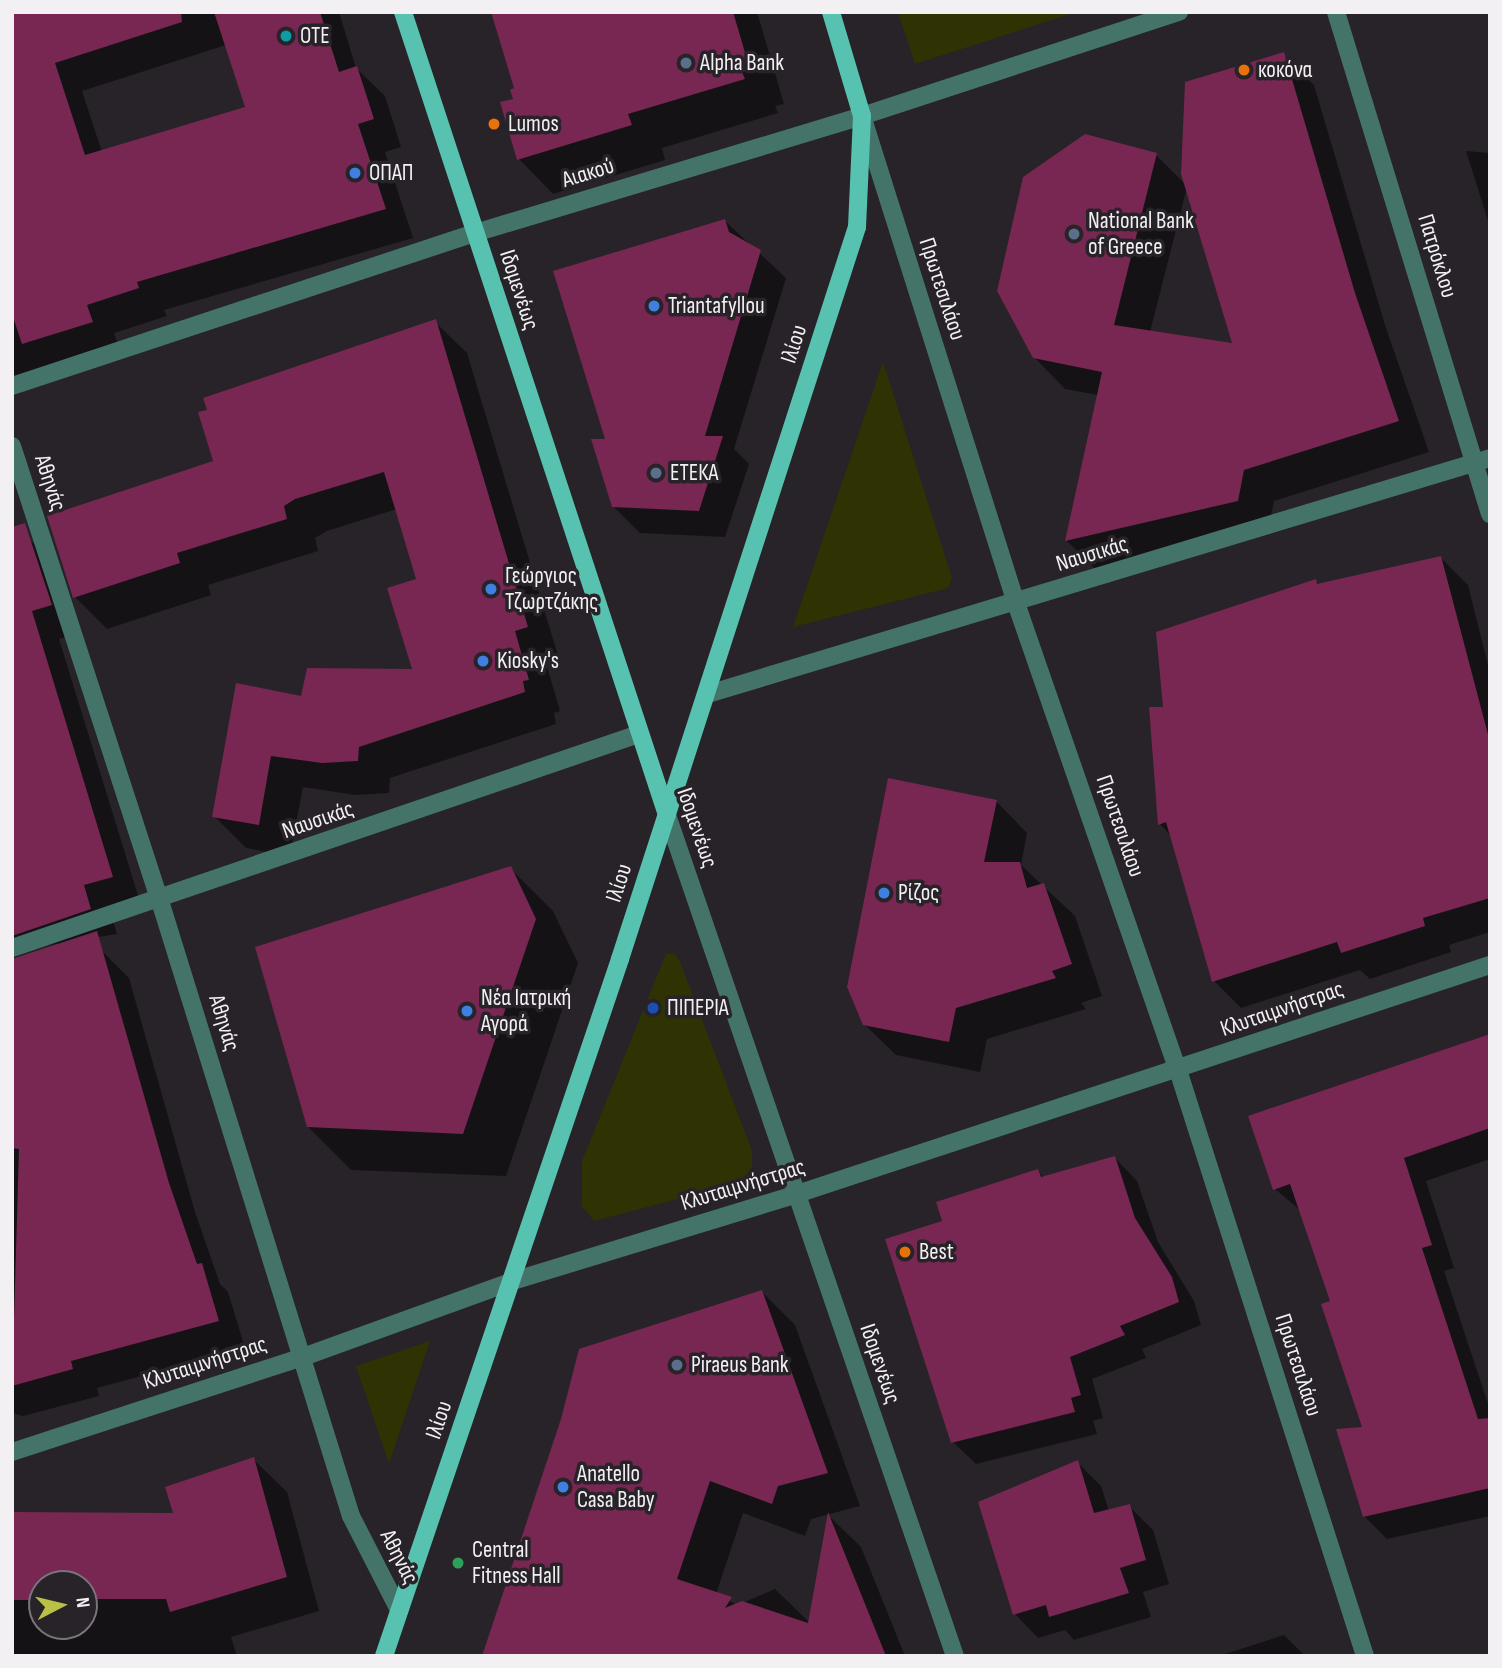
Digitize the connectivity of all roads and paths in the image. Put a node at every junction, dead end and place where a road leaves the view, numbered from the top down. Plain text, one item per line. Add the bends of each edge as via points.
1 (403, 12) edge
2 (831, 12) edge
3 (1179, 12) edge
4 (1336, 12) edge
5 (862, 116) junction
6 (475, 233) junction
7 (12, 386) edge
8 (12, 446) edge
9 (1482, 460) edge
10 (1490, 514) edge
11 (1016, 603) junction
12 (708, 695) junction
13 (639, 734) junction
14 (667, 815) junction
15 (160, 901) junction
16 (12, 948) edge
17 (1490, 965) edge
18 (1178, 1070) junction
19 (797, 1194) junction
20 (513, 1280) junction
21 (303, 1357) junction
22 (12, 1452) edge
23 (399, 1610) junction
24 (384, 1656) edge
25 (955, 1656) edge
26 (1365, 1656) edge

1 - 6 main road, Ιδομενέως
2 - 5 main road, Πρωτεσιλάου
3 - 5 street, Αιακού
4 - 9 street, Πατρόκλου
5 - 6 street, Αιακού
5 - 11 street, Πρωτεσιλάου
5 - 12 main road, Ιλίου via 857,227
6 - 7 street, Αιακού
6 - 13 main road, Ιδομενέως
8 - 15 street, Αθηνάς
9 - 10 street, Πατρόκλου
9 - 11 street, Ναυσικάς
11 - 12 street, Ναυσικάς
11 - 18 street, Πρωτεσιλάου
12 - 14 main road, Ιλίου
13 - 14 main road, Ιδομενέως
13 - 15 street, Ναυσικάς
14 - 19 street, Ιδομενέως
14 - 20 main road, Ιλίου
15 - 16 street, Ναυσικάς
15 - 21 street, Αθηνάς
17 - 18 street, Κλυταιμνήστρας
18 - 19 street, Κλυταιμνήστρας
18 - 26 street, Πρωτεσιλάου
19 - 20 street, Κλυταιμνήστρας
19 - 25 street, Ιδομενέως
20 - 21 street, Κλυταιμνήστρας
20 - 23 main road, Ιλίου
21 - 22 street, Κλυταιμνήστρας
21 - 23 street, Αθηνάς via 352,1516
23 - 24 main road, Ιλίου

